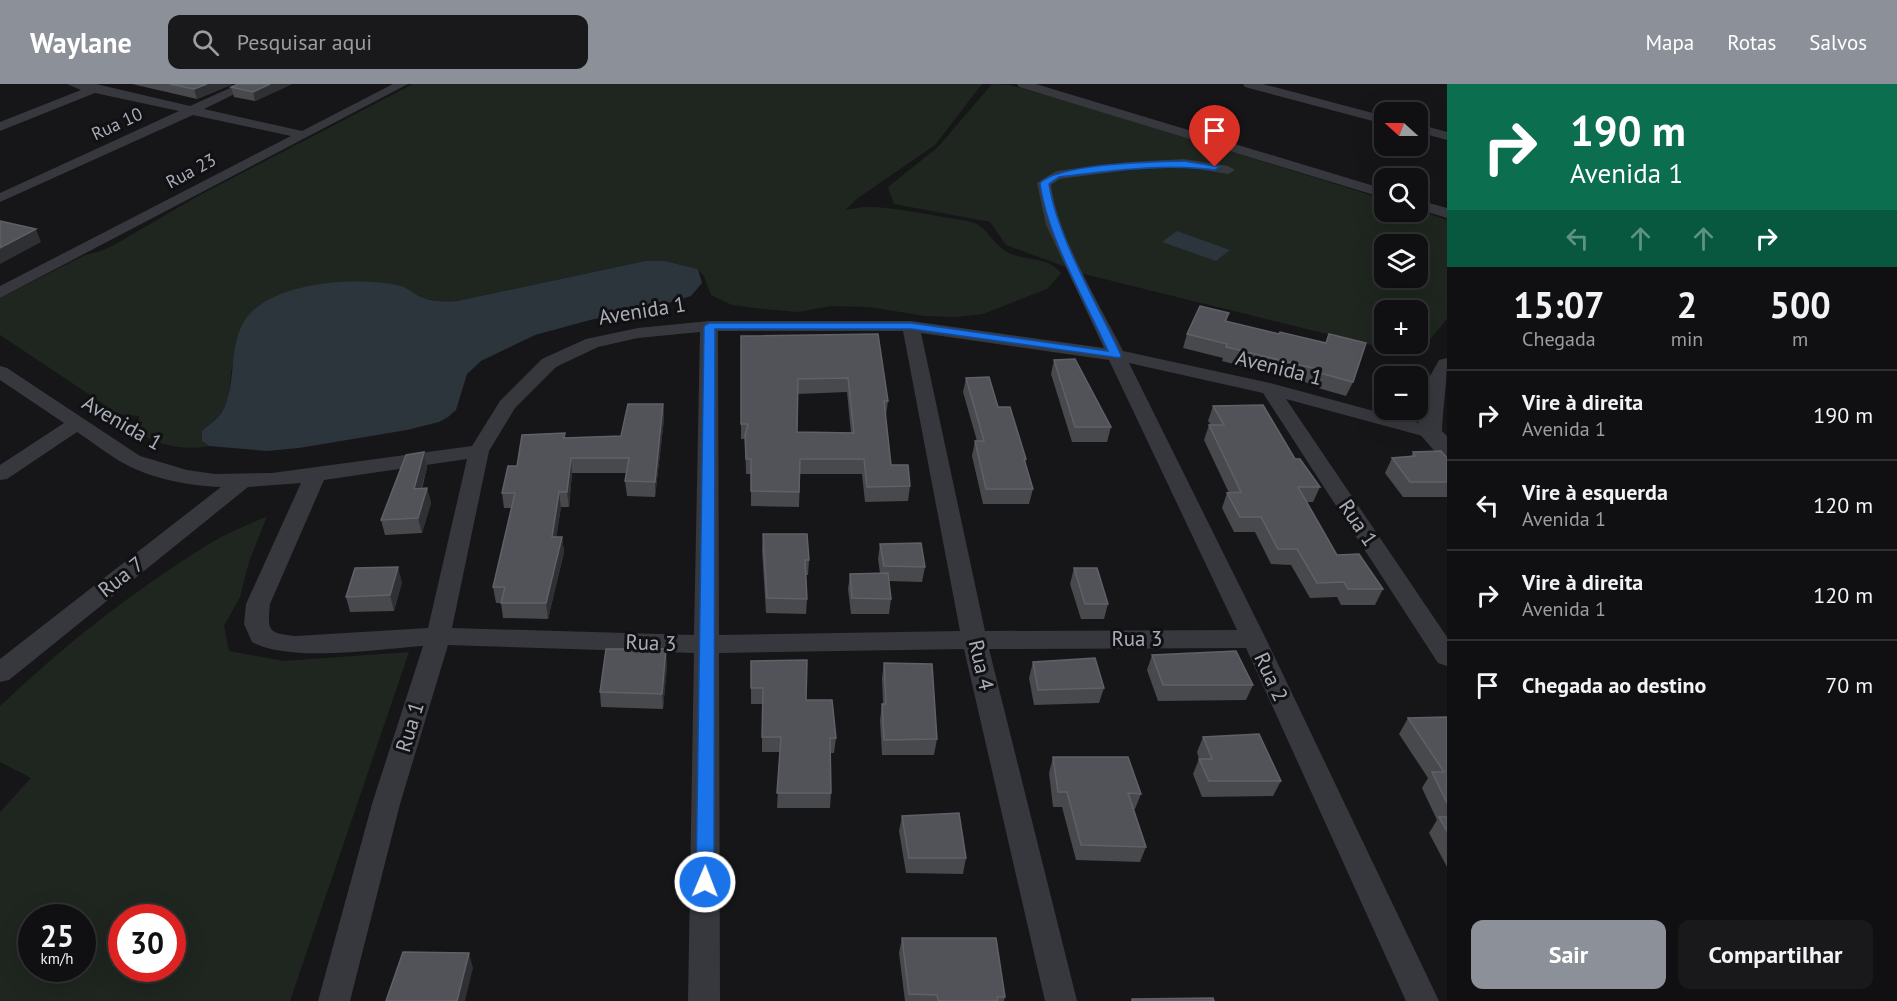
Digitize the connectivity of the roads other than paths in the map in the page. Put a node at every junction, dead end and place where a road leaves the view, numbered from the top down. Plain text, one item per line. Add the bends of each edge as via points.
1 (73, 84) edge
2 (249, 84) edge
3 (402, 84) edge
4 (1023, 84) edge
5 (1249, 84) edge
6 (100, 86) edge
7 (192, 110) junction
8 (1374, 117) edge
9 (0, 127) edge
10 (1428, 131) edge
11 (302, 135) junction
12 (1447, 136) edge
13 (1228, 170) dead end
14 (1374, 191) edge
15 (0, 198) edge
16 (1428, 207) edge
17 (1447, 213) edge
18 (0, 293) edge
19 (709, 326) junction
20 (911, 326) junction
21 (1116, 355) junction
22 (1447, 365) edge
23 (0, 372) edge
24 (1270, 390) junction
25 (76, 424) junction
26 (1430, 432) junction
27 (1447, 450) edge
28 (479, 451) junction
29 (0, 474) edge
30 (315, 476) junction
31 (241, 482) junction
32 (438, 636) junction
33 (974, 638) junction
34 (1254, 639) junction
35 (708, 644) junction
36 (1447, 657) edge
37 (0, 673) edge
38 (334, 1001) edge
39 (704, 1001) edge
40 (1061, 1001) edge
41 (1423, 1001) edge

1 - 6 street
2 - 7 street, Rua 10
3 - 11 street, Rua 23
4 - 14 street
5 - 8 street
6 - 7 street
6 - 9 street
7 - 11 street
7 - 15 street, Rua 10
10 - 12 street
11 - 18 street, Rua 23
13 - 21 street via 1184,163 1129,166 1056,175 1044,183 1047,203 1063,243
16 - 17 street
19 - 20 street, Avenida 1
19 - 28 street, Avenida 1 via 638,333 592,343 549,363 507,405
19 - 35 street
20 - 21 street, Avenida 1
20 - 33 street, Rua 4
21 - 24 street, Avenida 1
21 - 34 street, Rua 2
22 - 26 street via 1432,392
23 - 25 street, Avenida 1
24 - 26 street, Avenida 1
24 - 36 street, Rua 1
25 - 29 street
25 - 31 street, Avenida 1 via 155,471 208,481
26 - 27 street
28 - 30 street, Avenida 1
28 - 32 street, Rua 1
30 - 31 street, Avenida 1
30 - 32 street, Rua 3 via 258,604 256,624 261,636 272,642 296,645
31 - 37 street, Rua 7
32 - 35 street, Rua 3
32 - 38 street, Rua 1 via 386,804
33 - 34 street, Rua 3
33 - 35 street, Rua 3
33 - 40 street, Rua 4
34 - 41 street, Rua 2
35 - 39 street

